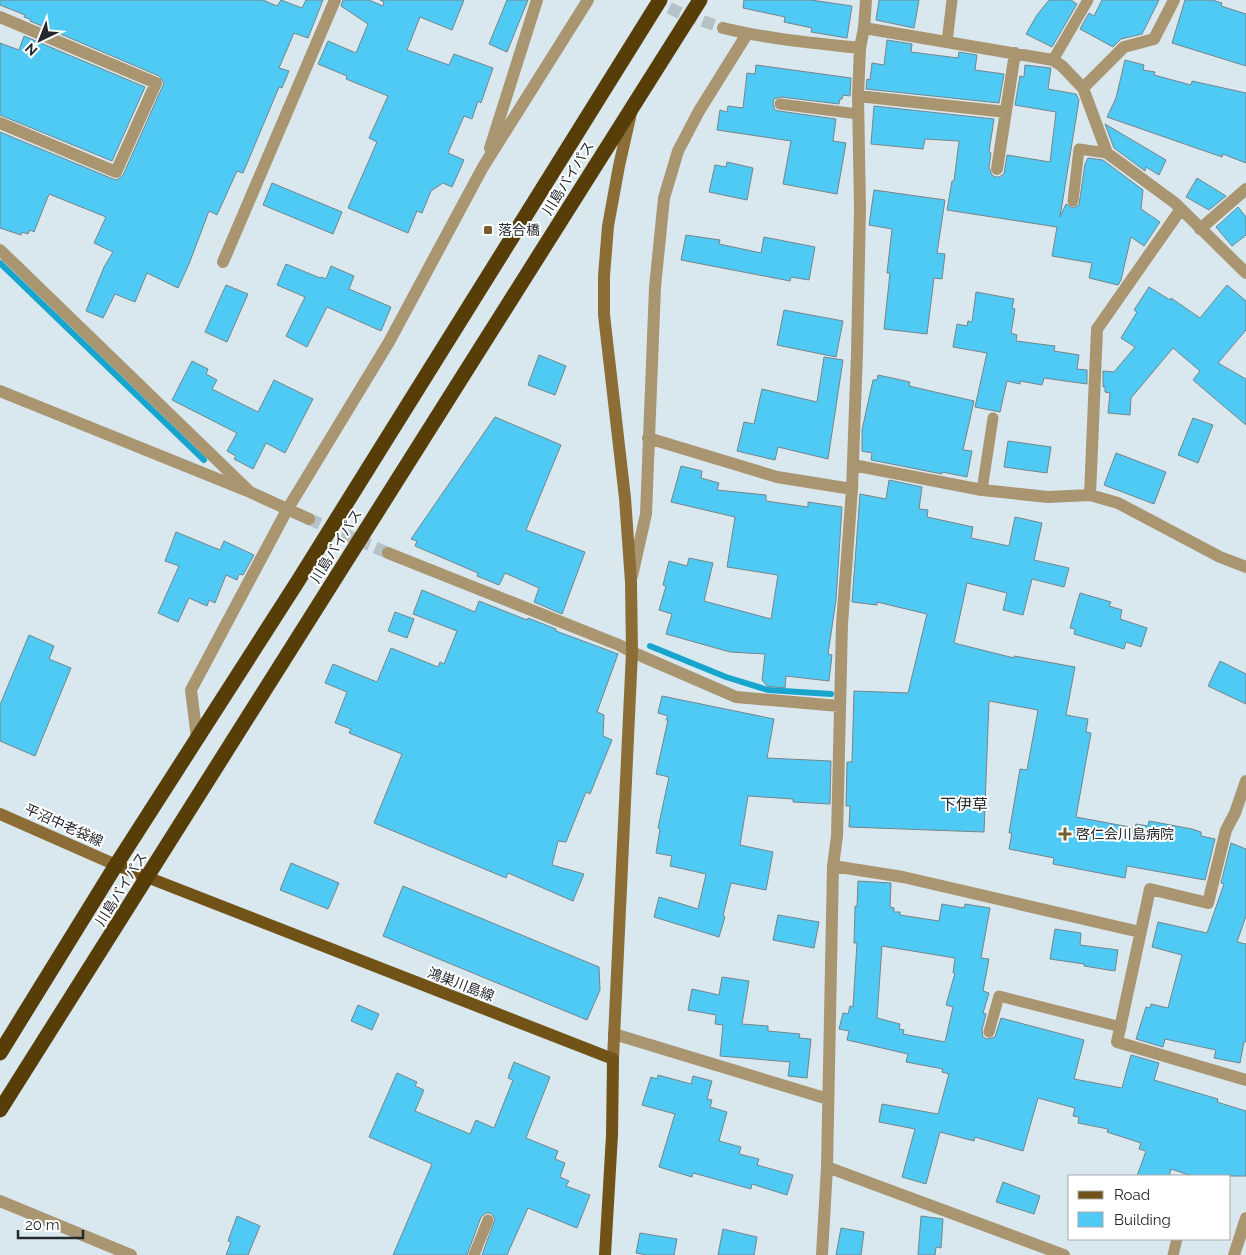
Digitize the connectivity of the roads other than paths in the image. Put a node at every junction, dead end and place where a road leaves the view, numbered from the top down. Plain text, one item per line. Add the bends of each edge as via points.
1 (335, 0) edge
2 (537, 0) edge
3 (588, 0) edge
4 (660, 0) edge
5 (700, 0) edge
6 (866, 0) edge
7 (952, 0) edge
8 (1088, 0) edge
9 (1174, 0) edge
10 (0, 17) edge
11 (723, 28) tunnel mouth
12 (864, 28) junction
13 (747, 34) junction
14 (947, 42) junction
15 (860, 48) junction
16 (1015, 54) junction
17 (1053, 60) junction
18 (1082, 88) junction
19 (858, 96) junction
20 (780, 104) dead end
21 (633, 106) junction
22 (1006, 112) junction
23 (858, 114) junction
24 (0, 123) edge
25 (1107, 153) junction
26 (484, 167) junction
27 (997, 168) dead end
28 (1246, 189) edge
29 (1073, 201) dead end
30 (1181, 209) junction
31 (1200, 229) junction
32 (0, 250) edge
33 (223, 262) dead end
34 (1246, 273) edge
35 (0, 391) edge
36 (993, 418) dead end
37 (648, 438) junction
38 (853, 465) junction
39 (852, 489) junction
40 (982, 490) junction
41 (250, 492) junction
42 (1090, 495) junction
43 (286, 510) junction
44 (309, 519) tunnel mouth
45 (388, 554) tunnel mouth
46 (1246, 567) edge
47 (631, 582) junction
48 (632, 652) junction
49 (839, 706) junction
50 (197, 738) junction
51 (1246, 781) edge
52 (0, 814) edge
53 (116, 865) junction
54 (833, 866) junction
55 (147, 877) junction
56 (1140, 932) junction
57 (1121, 1027) junction
58 (989, 1032) dead end
59 (614, 1034) junction
60 (0, 1053) edge
61 (613, 1059) junction
62 (1246, 1080) edge
63 (828, 1099) junction
64 (0, 1110) edge
65 (827, 1167) junction
66 (0, 1201) edge
67 (1246, 1218) edge
68 (488, 1220) dead end
69 (1177, 1240) edge
70 (131, 1255) edge
71 (474, 1255) edge
72 (605, 1255) edge
73 (822, 1255) edge
74 (1064, 1255) edge
75 (1173, 1255) edge
76 (1234, 1255) edge

1 - 33 street
2 - 26 street
3 - 26 street
4 - 50 highway, 川島バイパス
5 - 21 highway, 川島バイパス
6 - 12 street
7 - 14 lane
8 - 17 lane
9 - 18 street via 1154,39 1124,47
10 - 24 street via 156,83 116,172
11 - 13 street
12 - 14 street
12 - 15 street
13 - 15 street
13 - 37 street via 678,151 664,198 655,287
14 - 16 street
15 - 19 street
16 - 17 street
16 - 22 street
17 - 18 street
18 - 25 street
19 - 22 street
19 - 23 street
20 - 23 lane
21 - 47 street via 608,226 604,276 604,315
21 - 55 highway, 川島バイパス
22 - 27 street
23 - 38 street via 860,209
25 - 29 lane via 1079,149
25 - 30 street
26 - 43 street via 389,342
28 - 31 street
30 - 31 street
30 - 42 street via 1096,329
31 - 34 street
32 - 41 street
35 - 41 street
36 - 40 lane
37 - 39 street via 777,477
37 - 47 street via 646,514
38 - 39 street
38 - 40 street
39 - 49 street
40 - 42 street via 1048,497
41 - 43 street
42 - 46 street via 1118,503
43 - 44 street
43 - 50 street via 191,690
45 - 48 street
47 - 48 street
48 - 49 street via 736,697
48 - 59 street
49 - 54 street via 837,836
50 - 53 highway, 川島バイパス
51 - 56 street via 1226,830 1208,903 1150,890
52 - 53 street, 平沼中老袋線
53 - 55 main road, 鴻巣川島線
53 - 60 highway, 川島バイパス
54 - 56 street via 903,877
54 - 63 street
55 - 61 main road, 鴻巣川島線
55 - 64 highway, 川島バイパス
56 - 57 street
57 - 58 lane via 998,996
57 - 62 street via 1117,1042
59 - 61 street
59 - 63 street
61 - 72 main road
63 - 65 street
65 - 73 street
65 - 74 street
66 - 70 street
67 - 76 street
68 - 71 lane
69 - 75 lane

